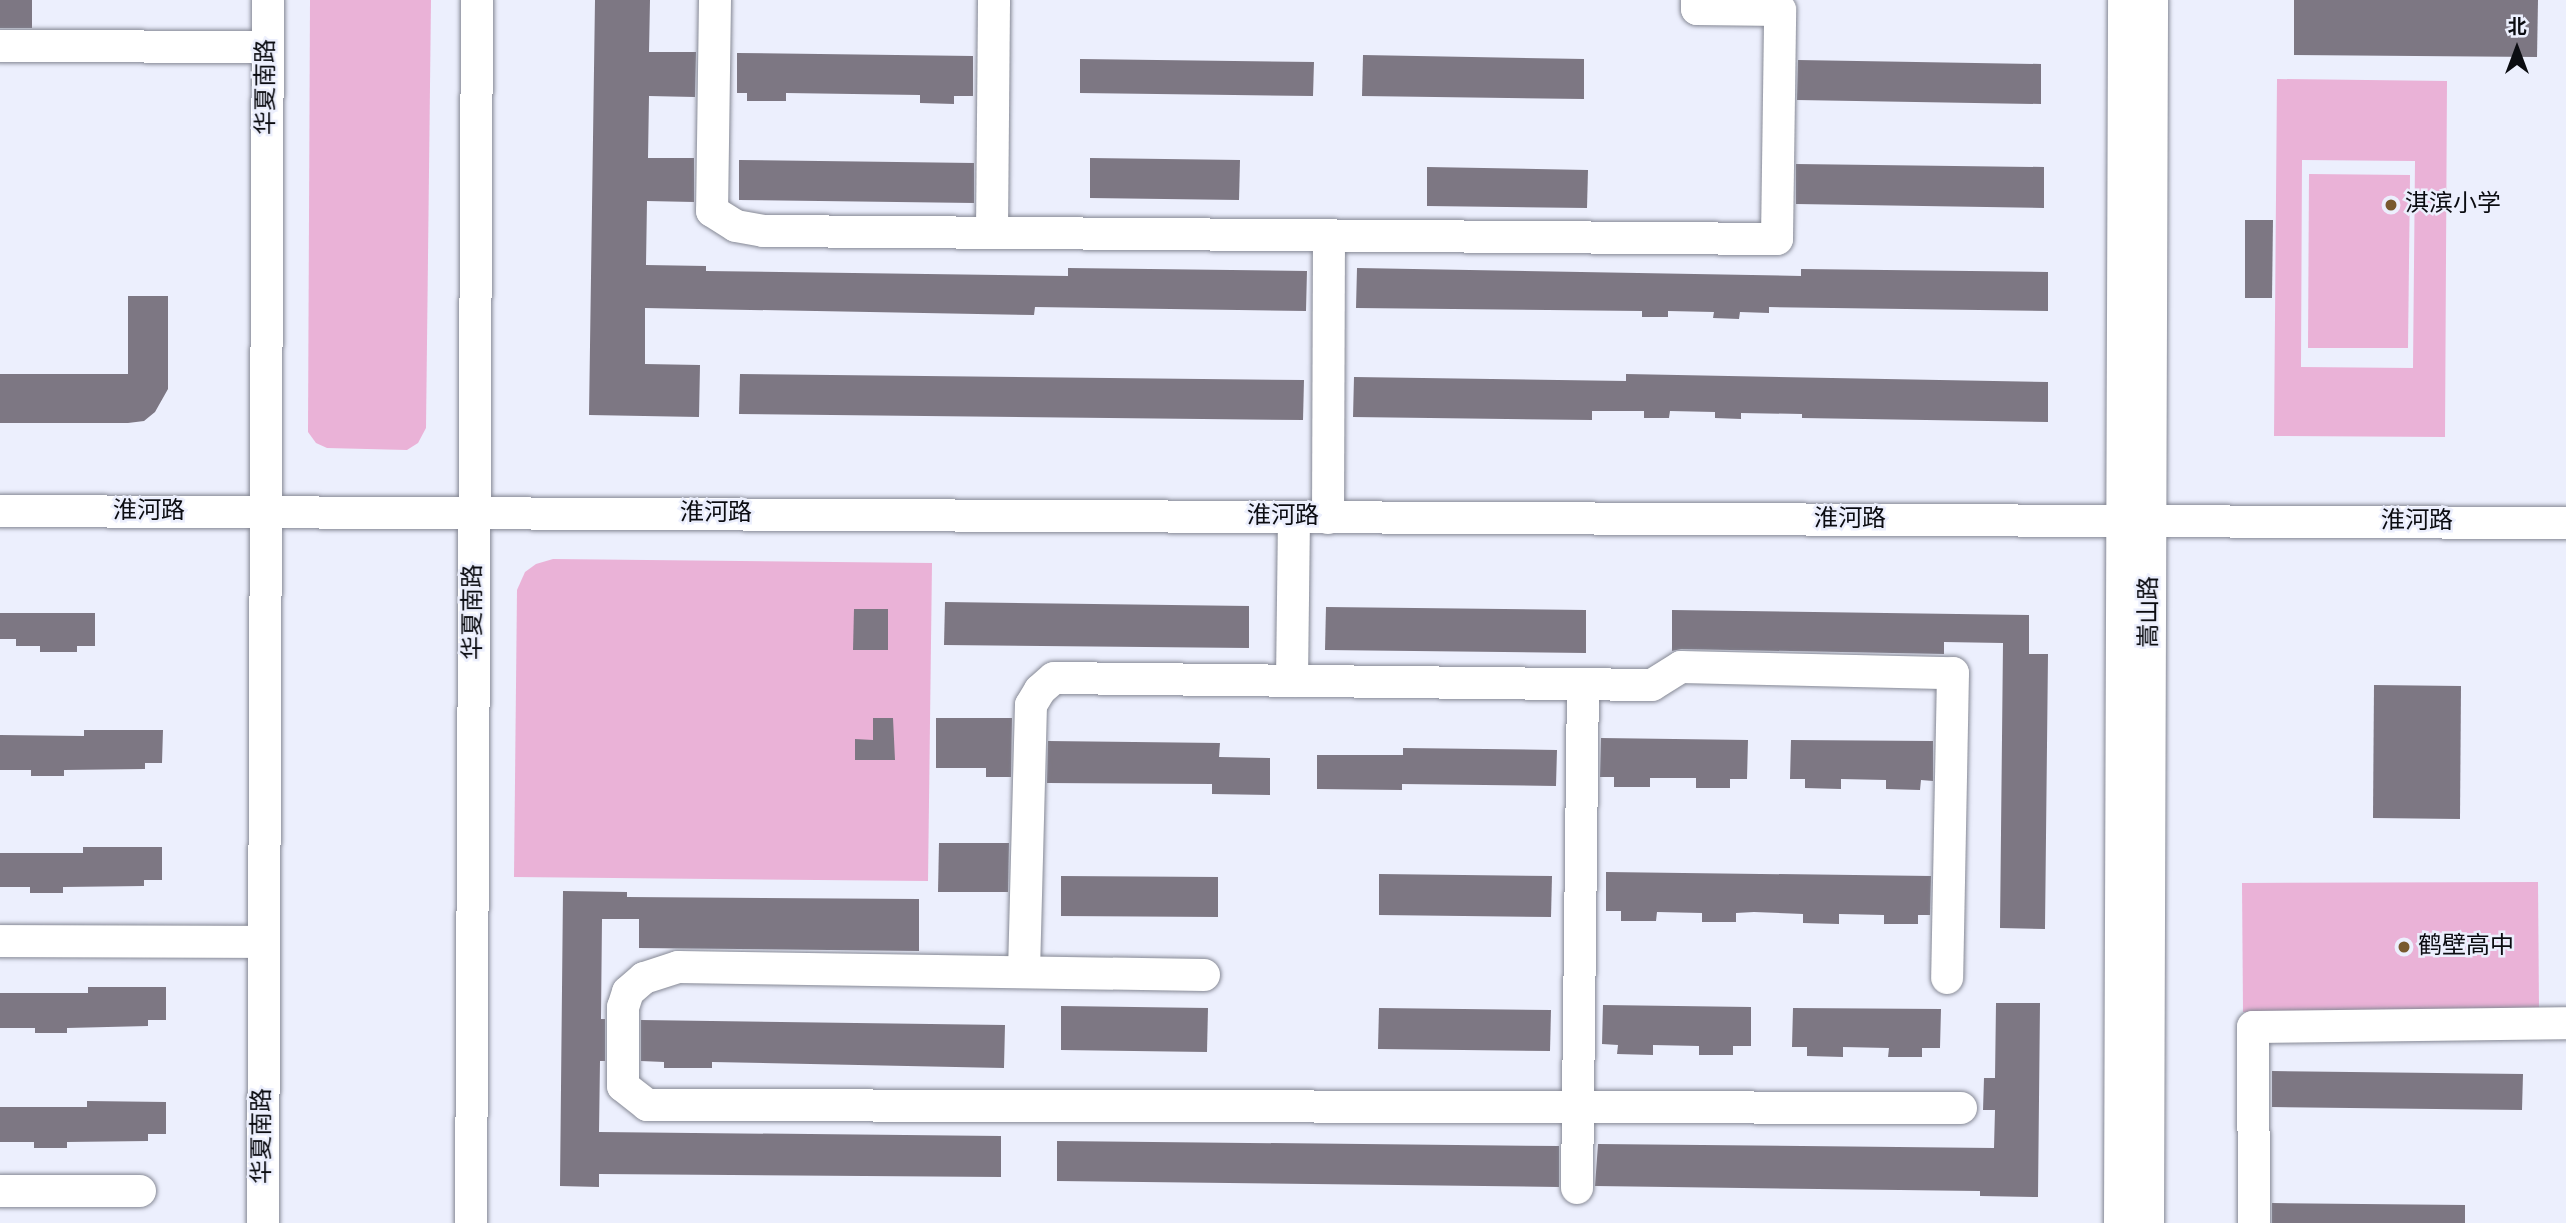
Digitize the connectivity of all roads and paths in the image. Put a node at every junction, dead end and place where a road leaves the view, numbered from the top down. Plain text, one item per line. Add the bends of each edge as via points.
1 (268, 0) edge
2 (477, 0) edge
3 (715, 0) edge
4 (994, 0) edge
5 (1697, 0) edge
6 (2124, 0) edge
7 (2152, 0) edge
8 (0, 46) edge
9 (267, 47) junction
10 (992, 232) junction
11 (1329, 235) junction
12 (0, 511) edge
13 (266, 513) junction
14 (474, 513) junction
15 (1294, 517) junction
16 (1328, 517) junction
17 (2136, 521) junction
18 (2566, 523) edge
19 (1292, 681) junction
20 (1583, 684) junction
21 (0, 941) edge
22 (264, 942) junction
23 (1024, 972) junction
24 (1204, 975) dead end
25 (1947, 978) dead end
26 (2566, 1024) edge
27 (1578, 1107) junction
28 (1961, 1108) dead end
29 (1577, 1188) dead end
30 (0, 1191) edge
31 (140, 1191) dead end
32 (263, 1223) edge
33 (471, 1223) edge
34 (2120, 1223) edge
35 (2148, 1223) edge
36 (2254, 1223) edge

1 - 9 street, 华夏南路
2 - 14 street, 华夏南路
3 - 10 street via 712,211 736,226 763,230
4 - 10 street
5 - 11 street via 1697,9 1780,10 1777,239
6 - 17 street, 嵩山路
7 - 17 street, 嵩山路
8 - 9 street
9 - 13 street, 华夏南路
10 - 11 street
11 - 16 street
12 - 13 street, 淮河路
13 - 14 street, 淮河路
13 - 22 street, 华夏南路
14 - 15 street, 淮河路
14 - 33 street, 华夏南路
15 - 16 street, 淮河路
15 - 19 street
16 - 17 street, 淮河路
17 - 18 street, 淮河路
17 - 34 street, 嵩山路
17 - 35 street, 嵩山路
19 - 20 street
19 - 23 street via 1054,678 1040,690 1031,705
20 - 25 street via 1652,685 1681,667 1953,673
20 - 27 street
21 - 22 street
22 - 32 street, 华夏南路
23 - 24 street
23 - 27 street via 678,967 644,978 628,992 623,1007 623,1086 647,1105
26 - 36 street via 2253,1027
27 - 28 street
27 - 29 street
30 - 31 street

